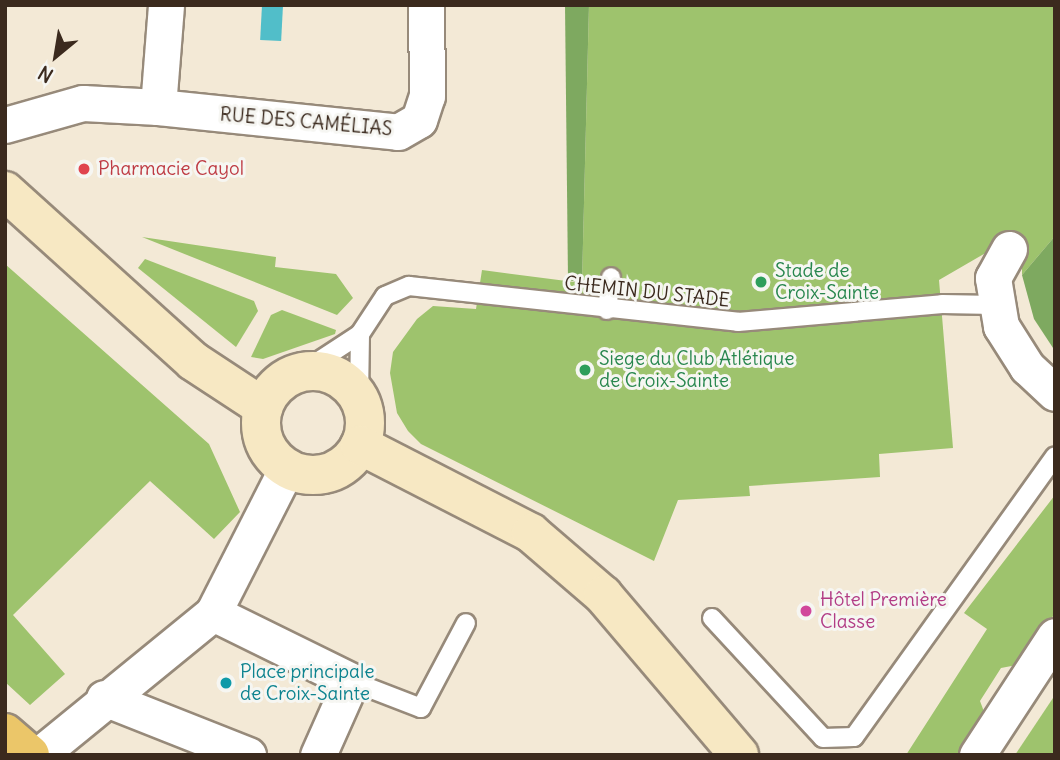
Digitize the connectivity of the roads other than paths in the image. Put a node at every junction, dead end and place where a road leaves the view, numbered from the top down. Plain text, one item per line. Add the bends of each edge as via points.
1 (166, 5) edge
2 (426, 5) edge
3 (159, 107) junction
4 (5, 125) edge
5 (5, 191) edge
6 (1009, 249) dead end
7 (611, 277) dead end
8 (995, 305) junction
9 (607, 310) junction
10 (360, 334) junction
11 (302, 372) junction
12 (1055, 393) edge
13 (359, 399) junction
14 (263, 407) junction
15 (360, 445) junction
16 (1055, 456) edge
17 (287, 468) junction
18 (213, 613) junction
19 (712, 618) dead end
20 (466, 623) dead end
21 (1055, 636) edge
22 (351, 681) junction
23 (104, 698) junction
24 (5, 733) edge
25 (30, 755) edge
26 (39, 755) edge
27 (248, 755) edge
28 (318, 755) edge
29 (739, 755) edge
30 (977, 755) edge

1 - 3 street
2 - 3 street, RUE DES CAMÉLIAS via 427,96 419,120 398,132
3 - 4 street, RUE DES CAMÉLIAS via 83,103
5 - 14 main road via 193,361
6 - 8 street via 993,278
7 - 9 lane
8 - 9 lane, CHEMIN DU STADE via 942,304 756,322
8 - 12 street via 1011,345
9 - 10 lane, CHEMIN DU STADE via 409,286 385,296
10 - 11 lane, CHEMIN DU STADE
10 - 13 lane
11 - 13 main road via 343,380
11 - 14 main road via 285,379
13 - 15 main road
14 - 17 main road via 265,442
15 - 17 main road via 343,464 320,474
15 - 29 main road via 531,533 603,595
16 - 19 lane via 854,737 823,738
17 - 18 street
18 - 22 street
18 - 23 street
20 - 22 lane via 421,708
21 - 30 street
22 - 28 street
23 - 26 street
23 - 27 street
24 - 25 highway

